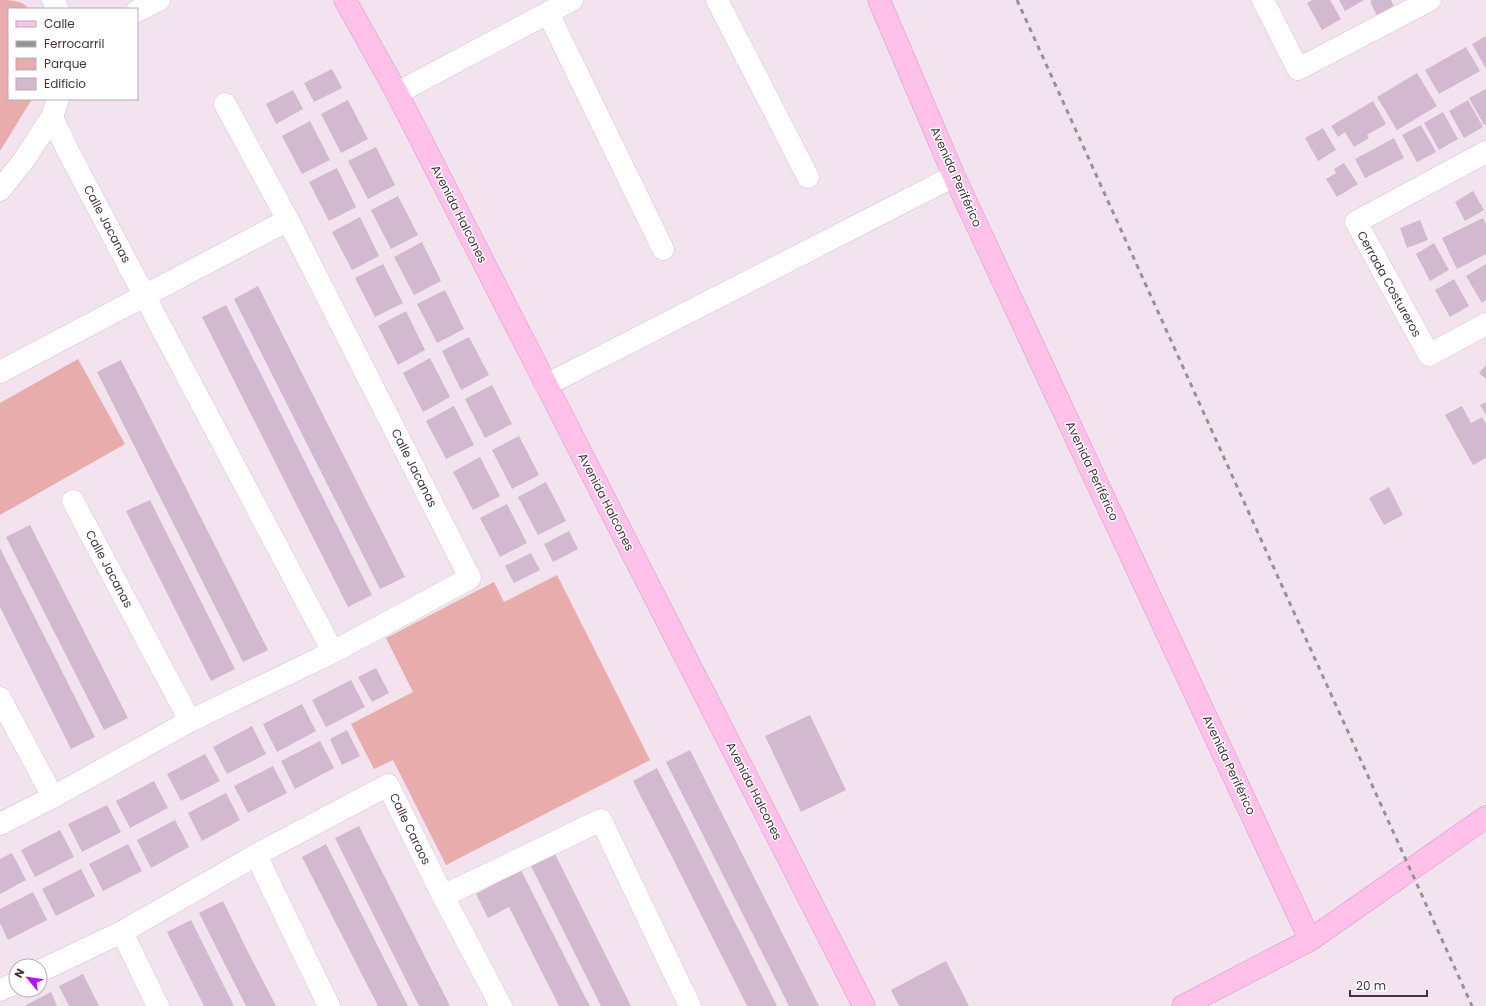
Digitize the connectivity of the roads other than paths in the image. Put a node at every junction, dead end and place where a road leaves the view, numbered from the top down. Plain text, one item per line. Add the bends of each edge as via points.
1 (160, 0) edge
2 (345, 0) edge
3 (572, 0) edge
4 (717, 0) edge
5 (879, 0) edge
6 (1263, 0) edge
7 (1430, 0) edge
8 (138, 11) edge
9 (548, 13) junction
10 (397, 93) junction
11 (225, 104) dead end
12 (55, 108) edge
13 (1486, 152) edge
14 (954, 176) junction
15 (808, 177) dead end
16 (0, 190) edge
17 (288, 220) junction
18 (663, 249) dead end
19 (145, 295) junction
20 (1486, 324) edge
21 (0, 372) edge
22 (546, 385) junction
23 (73, 501) dead end
24 (333, 652) junction
25 (0, 698) edge
26 (190, 721) junction
27 (53, 797) junction
28 (1486, 817) edge
29 (0, 824) edge
30 (256, 855) junction
31 (443, 896) junction
32 (122, 932) junction
33 (1310, 940) junction
34 (48, 967) edge
35 (158, 1006) edge
36 (329, 1006) edge
37 (501, 1006) edge
38 (690, 1006) edge
39 (864, 1006) edge
40 (1184, 1006) edge

1 - 8 street
2 - 10 main road, Avenida Halcones
3 - 9 street
4 - 15 street
5 - 14 main road, Avenida Periférico
6 - 7 street via 1298,69
9 - 10 street
9 - 18 street
10 - 22 main road, Avenida Halcones
11 - 17 street, Calle Jacanas
12 - 16 street via 24,160
12 - 19 street, Calle Jacanas via 69,153
13 - 20 street, Cerrada Costureros via 1356,222 1429,355
14 - 22 street
14 - 33 main road, Avenida Periférico
17 - 19 street
17 - 24 street, Calle Jacanas via 470,578
19 - 21 street
19 - 24 street, Calle Jacanas
22 - 39 main road, Avenida Halcones
23 - 26 street, Calle Jacanas
24 - 26 street, Calle Jacanas
25 - 27 street
26 - 27 street, Calle Jacanas
27 - 29 street, Calle Jacanas
28 - 33 main road
30 - 31 street, Calle Caraos via 388,785
30 - 32 street, Calle Caraos
30 - 36 street
31 - 37 street, Calle Caraos
31 - 38 street via 601,820
32 - 34 street, Calle Caraos
32 - 35 street
33 - 40 main road

